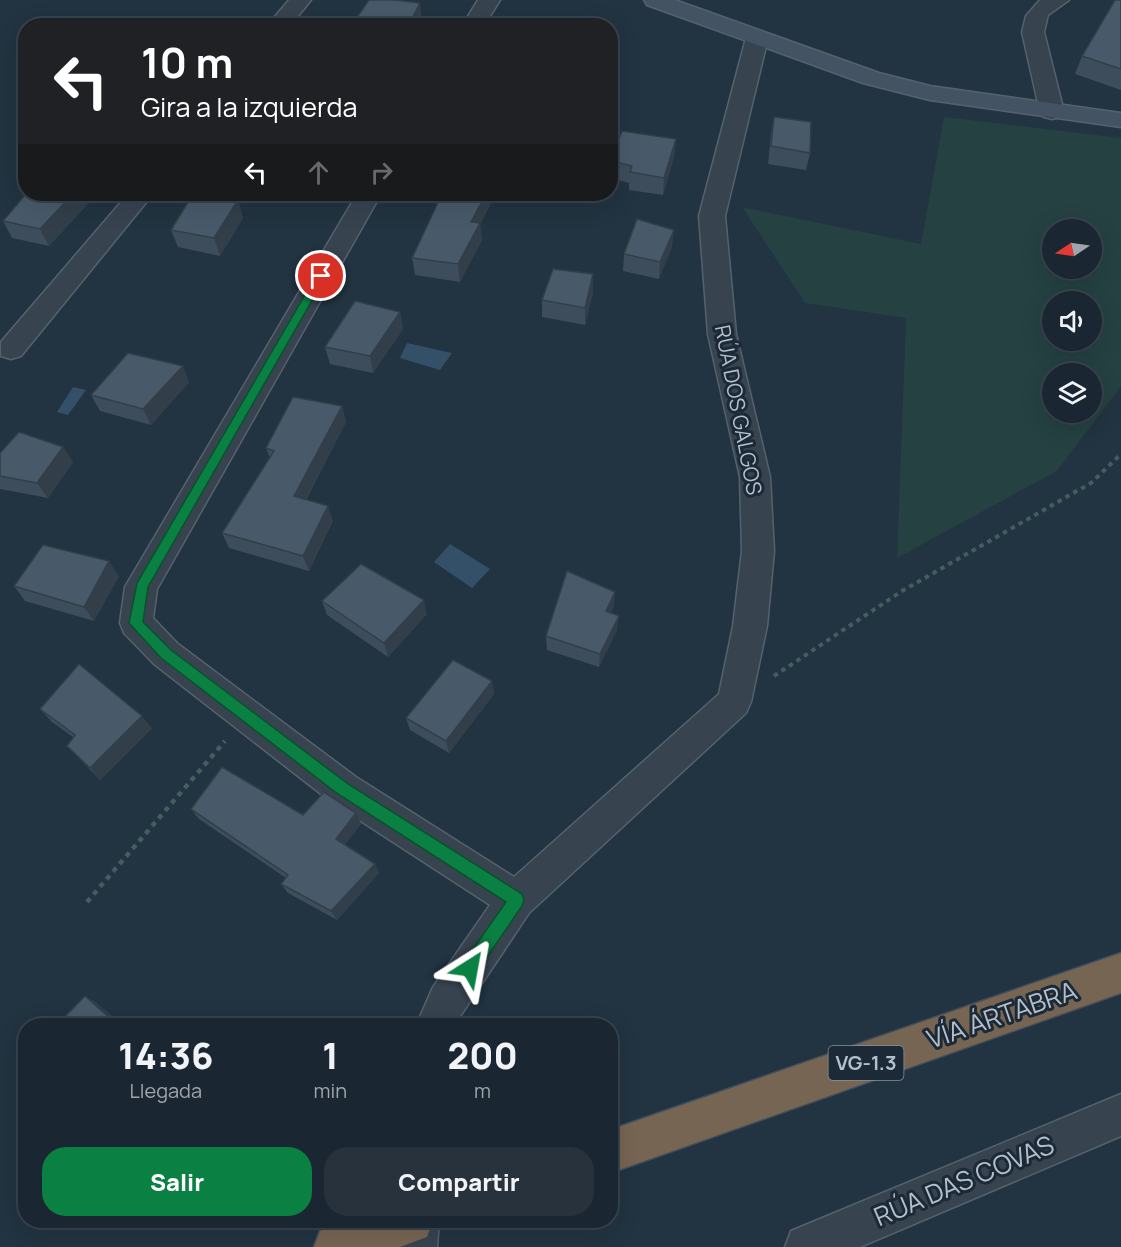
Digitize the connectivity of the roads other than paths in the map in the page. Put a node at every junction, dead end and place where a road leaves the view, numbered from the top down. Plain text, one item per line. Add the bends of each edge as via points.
1 (300, 0) edge
2 (489, 0) edge
3 (655, 0) edge
4 (1058, 0) edge
5 (285, 18) edge
6 (478, 18) edge
7 (757, 38) junction
8 (1052, 112) junction
9 (1121, 120) edge
10 (135, 201) edge
11 (365, 201) edge
12 (11, 349) dead end
13 (516, 900) junction
14 (1121, 973) edge
15 (440, 1018) edge
16 (1121, 1115) edge
17 (618, 1149) edge
18 (391, 1228) edge
19 (417, 1228) edge
20 (336, 1247) edge
21 (416, 1247) edge
22 (807, 1247) edge

1 - 5 street
2 - 6 street
3 - 7 street
4 - 8 street via 1037,13 1033,32
7 - 8 street via 930,93
7 - 13 street, RÚA DOS GALGOS via 712,216 722,334 755,477 758,551 750,626 735,702
8 - 9 street
10 - 12 street
11 - 13 street via 141,587 136,623 166,654 343,789
13 - 15 street
14 - 17 highway, VÍA ÁRTABRA / VG-1.3
16 - 22 street, RÚA DAS COVAS
18 - 20 highway
19 - 21 street

